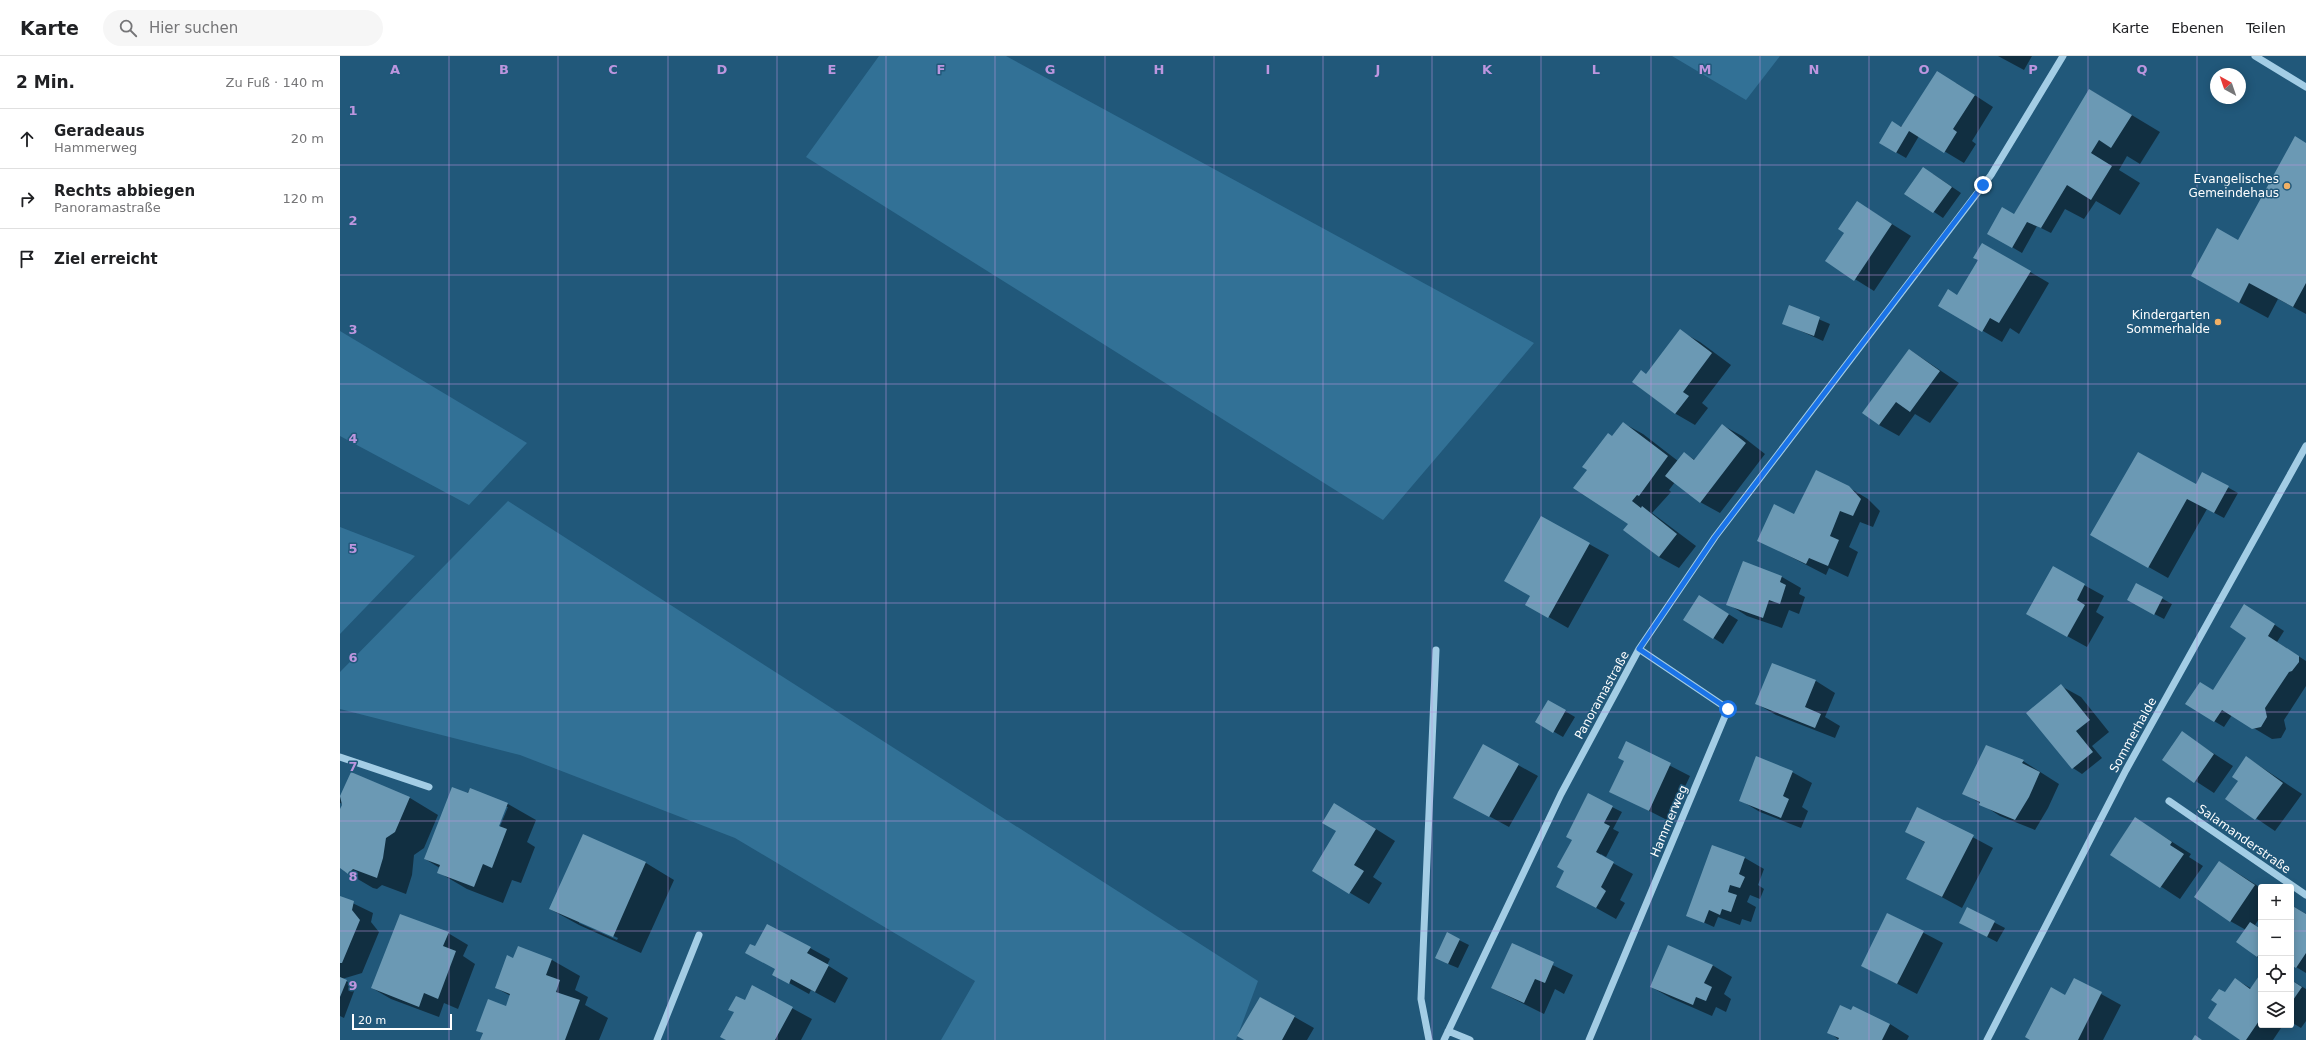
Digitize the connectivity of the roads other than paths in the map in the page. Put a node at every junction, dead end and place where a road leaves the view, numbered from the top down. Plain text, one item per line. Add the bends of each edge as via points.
1 (2063, 56) edge
2 (2255, 56) edge
3 (2306, 87) edge
4 (2306, 446) edge
5 (1639, 649) junction
6 (1436, 650) dead end
7 (340, 756) edge
8 (430, 787) dead end
9 (2169, 801) dead end
10 (2306, 895) edge
11 (699, 935) dead end
12 (1448, 1031) junction
13 (657, 1040) edge
14 (1429, 1040) edge
15 (1444, 1040) edge
16 (1470, 1040) edge
17 (1589, 1040) edge
18 (1987, 1040) edge

1 - 5 street, Panoramastraße via 1991,175 1715,537
2 - 3 street
4 - 18 street, Sommerhalde via 2126,770
5 - 12 street, Panoramastraße via 1561,794
5 - 17 street, Hammerweg via 1728,709
6 - 14 street via 1421,999
7 - 8 street
9 - 10 street, Salamanderstraße
11 - 13 street
12 - 15 street, Panoramastraße
12 - 16 street

